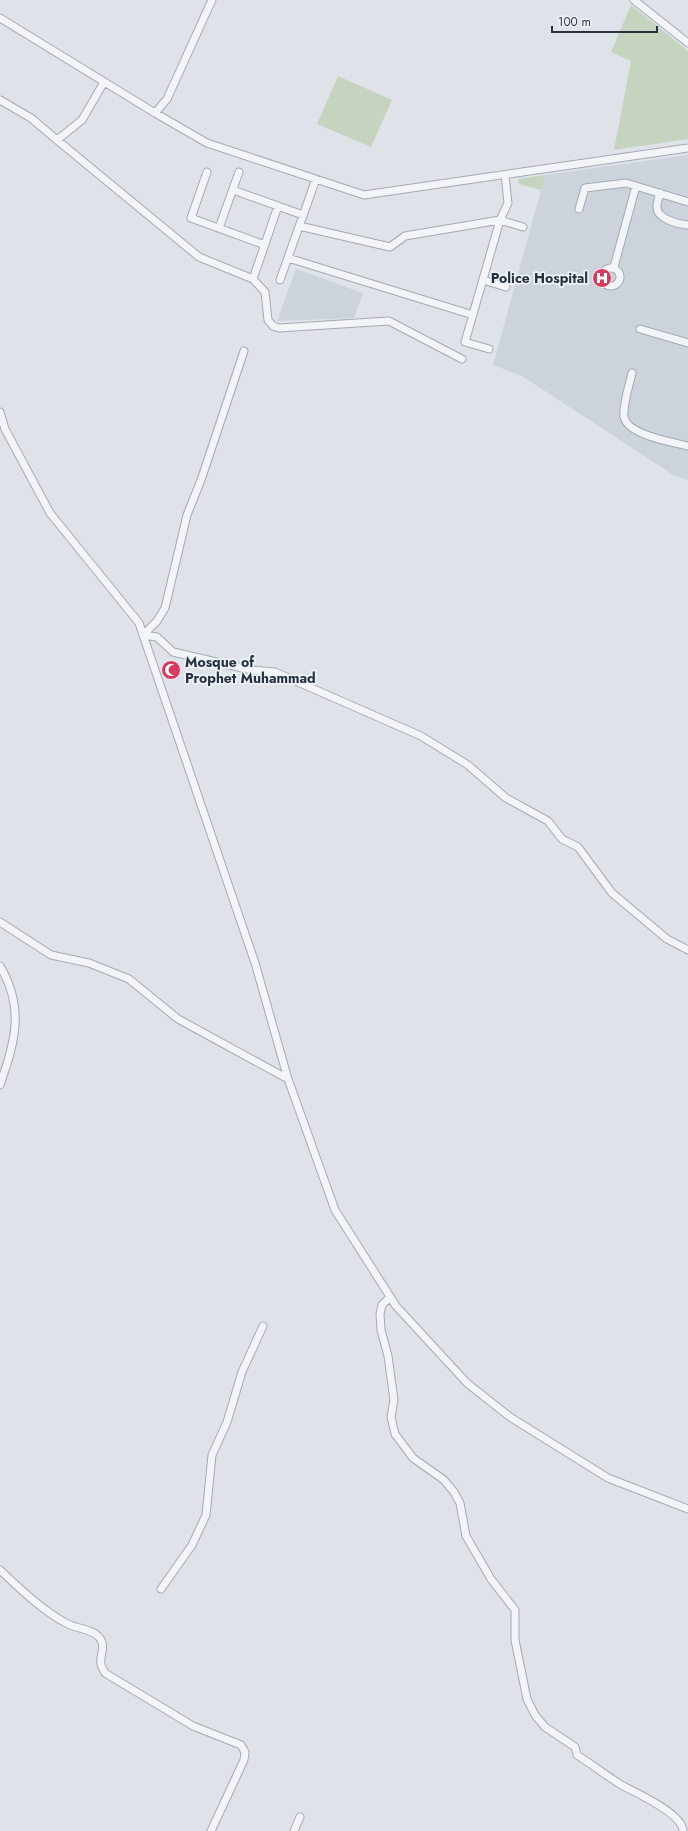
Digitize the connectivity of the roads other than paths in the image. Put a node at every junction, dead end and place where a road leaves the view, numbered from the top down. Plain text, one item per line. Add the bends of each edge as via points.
1 (212, 0) edge
2 (634, 0) edge
3 (0, 18) edge
4 (688, 43) edge
5 (104, 82) junction
6 (0, 100) edge
7 (155, 113) junction
8 (57, 140) junction
9 (688, 148) edge
10 (208, 172) dead end
11 (239, 172) dead end
12 (505, 175) junction
13 (316, 179) junction
14 (636, 186) junction
15 (233, 190) junction
16 (660, 193) junction
17 (688, 202) edge
18 (278, 206) junction
19 (579, 209) dead end
20 (303, 214) junction
21 (500, 220) junction
22 (688, 225) edge
23 (299, 226) junction
24 (523, 227) dead end
25 (219, 228) junction
26 (265, 244) junction
27 (288, 258) junction
28 (614, 267) dead end
29 (253, 279) junction
30 (280, 280) dead end
31 (483, 280) junction
32 (506, 286) dead end
33 (473, 315) junction
34 (640, 329) dead end
35 (688, 343) edge
36 (489, 349) dead end
37 (244, 351) dead end
38 (462, 359) dead end
39 (632, 373) dead end
40 (0, 412) edge
41 (688, 446) edge
42 (143, 635) junction
43 (0, 922) edge
44 (688, 950) edge
45 (0, 966) edge
46 (288, 1079) junction
47 (0, 1085) edge
48 (390, 1296) junction
49 (263, 1326) dead end
50 (688, 1509) edge
51 (0, 1570) edge
52 (161, 1589) dead end
53 (300, 1817) dead end
54 (211, 1831) edge
55 (294, 1831) edge
56 (683, 1831) edge

1 - 7 street via 166,99
2 - 4 street
3 - 5 street
5 - 7 street
5 - 8 street via 82,120
6 - 8 street via 31,118
7 - 13 street via 207,143
8 - 29 street via 199,257
9 - 12 street
10 - 25 street via 191,218
11 - 15 street
12 - 13 street via 364,196
12 - 21 street via 508,203
13 - 20 street
14 - 16 street
14 - 19 street via 626,183 585,188
14 - 28 street
15 - 18 street
15 - 25 street
16 - 17 street
16 - 22 street via 656,208 660,214 668,220
18 - 20 street
18 - 26 street
20 - 23 street
21 - 23 street via 405,236 390,247
21 - 24 street
21 - 31 street
23 - 27 street
25 - 26 street
26 - 29 street
27 - 30 street
27 - 33 street
29 - 38 street via 265,292 268,320 278,328 389,321
31 - 32 street
31 - 33 street
33 - 36 street via 465,342
34 - 35 street
37 - 42 street via 187,515 165,608 157,621
39 - 41 street via 624,406 624,418 630,426 639,432
40 - 42 street via 5,429 50,513 139,622
42 - 44 street via 157,637 173,652 251,670 275,672 421,736 468,765 506,798 548,821 562,839 578,847 612,893 667,939
42 - 46 street via 255,963
43 - 46 street via 51,955 89,963 129,979 178,1019
45 - 47 street via 10,982 15,1002 15,1029 8,1063
46 - 48 street via 335,1210
48 - 50 street via 396,1306 468,1383 510,1417 608,1478
48 - 56 street via 382,1305 380,1314 394,1400 391,1417 395,1434 413,1458 444,1480 454,1492 460,1503 466,1536 491,1579 515,1610 515,1640 527,1699 535,1716 545,1727 575,1747 578,1755 623,1786 654,1802 678,1821
49 - 52 street via 242,1372 227,1422 212,1455 206,1515 192,1545
51 - 54 street via 62,1620 100,1638 103,1653 101,1664 105,1673 193,1726 242,1745 245,1752 244,1760
53 - 55 street

